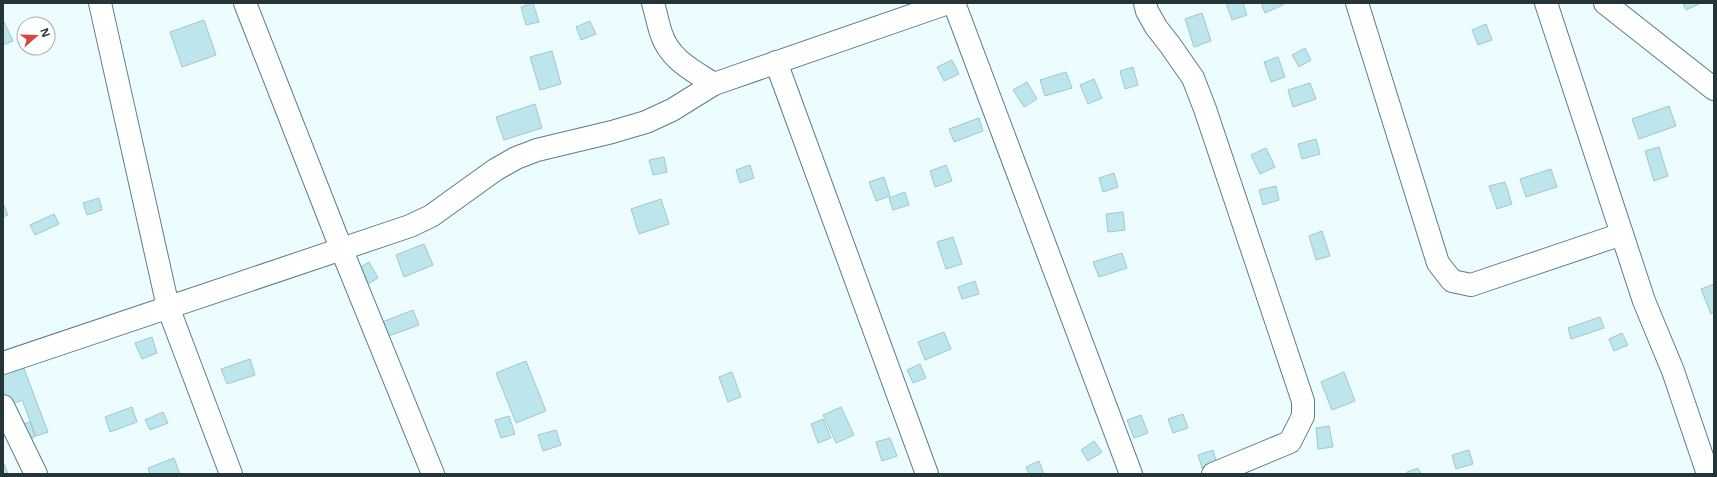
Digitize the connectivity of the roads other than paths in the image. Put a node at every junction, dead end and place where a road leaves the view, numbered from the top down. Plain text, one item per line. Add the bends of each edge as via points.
1 (100, 3) edge
2 (245, 3) edge
3 (653, 3) edge
4 (948, 3) edge
5 (954, 3) edge
6 (1145, 3) edge
7 (1357, 3) edge
8 (1546, 3) edge
9 (1605, 3) edge
10 (900, 11) edge
11 (776, 62) junction
12 (714, 84) junction
13 (1714, 89) edge
14 (1622, 234) junction
15 (341, 248) junction
16 (168, 307) junction
17 (3, 363) edge
18 (3, 406) edge
19 (36, 474) edge
20 (231, 474) edge
21 (433, 474) edge
22 (927, 474) edge
23 (1131, 474) edge
24 (1213, 474) edge
25 (1708, 474) edge

1 - 16 street
2 - 15 street
3 - 12 street via 661,35 674,56
4 - 10 street
5 - 23 street
6 - 24 street via 1156,27 1193,78 1205,108 1303,401 1303,416 1290,442
7 - 14 street via 1438,263 1452,281 1471,285
8 - 14 street
9 - 13 street
10 - 11 street
11 - 12 street
11 - 22 street
12 - 15 street via 672,110 646,122 537,150 516,158 431,216 410,226
14 - 25 street via 1644,301 1673,370
15 - 16 street
15 - 21 street
16 - 17 street
16 - 20 street
18 - 19 street

